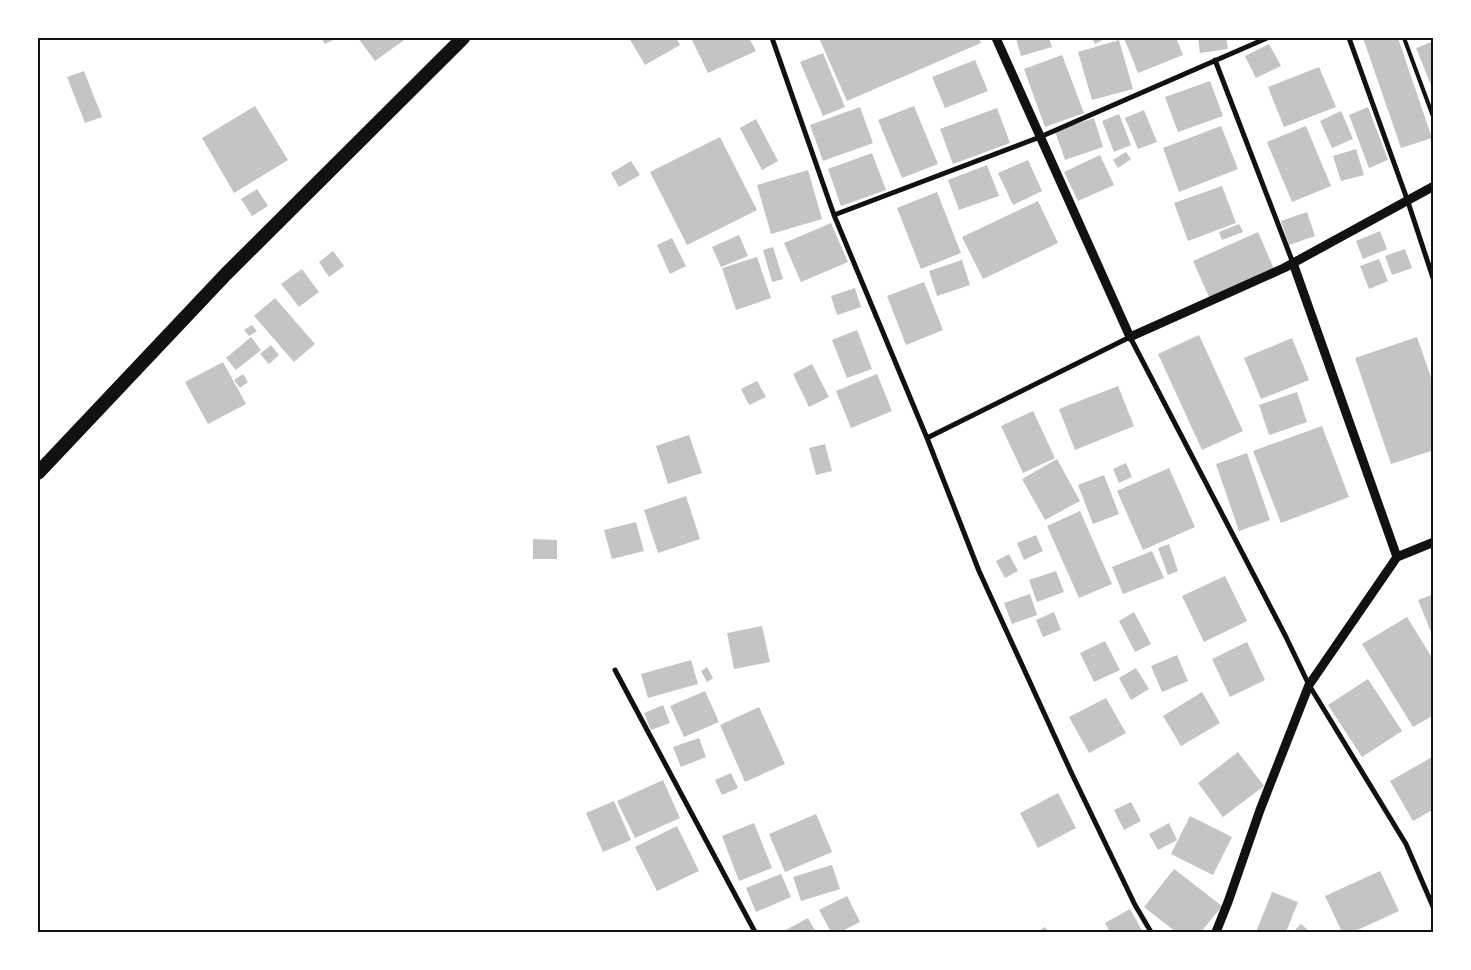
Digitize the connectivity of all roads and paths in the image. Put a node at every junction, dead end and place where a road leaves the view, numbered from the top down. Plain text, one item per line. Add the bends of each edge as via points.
1 (463, 38) edge
2 (772, 38) edge
3 (996, 38) edge
4 (1267, 38) edge
5 (1349, 38) edge
6 (1404, 38) edge
7 (1215, 60) junction
8 (1434, 119) edge
9 (1040, 137) junction
10 (1434, 186) edge
11 (1407, 199) junction
12 (834, 215) junction
13 (1293, 263) junction
14 (1434, 281) edge
15 (1130, 337) junction
16 (927, 438) junction
17 (39, 472) edge
18 (1434, 542) edge
19 (1397, 557) junction
20 (615, 670) dead end
21 (1308, 685) junction
22 (1434, 909) edge
23 (755, 932) edge
24 (1151, 932) edge
25 (1216, 932) edge

1 - 17 highway via 226,274
2 - 12 street
3 - 9 street
4 - 7 street
5 - 11 street
6 - 8 lane
7 - 9 street
7 - 13 street
9 - 12 street
9 - 15 street
10 - 11 street
11 - 13 street
11 - 14 street
12 - 16 street
13 - 15 street
13 - 19 street
15 - 16 street
15 - 21 street
16 - 24 street via 980,571 1059,746
18 - 19 street
19 - 21 street
20 - 23 street
21 - 22 street via 1406,844
21 - 25 street

